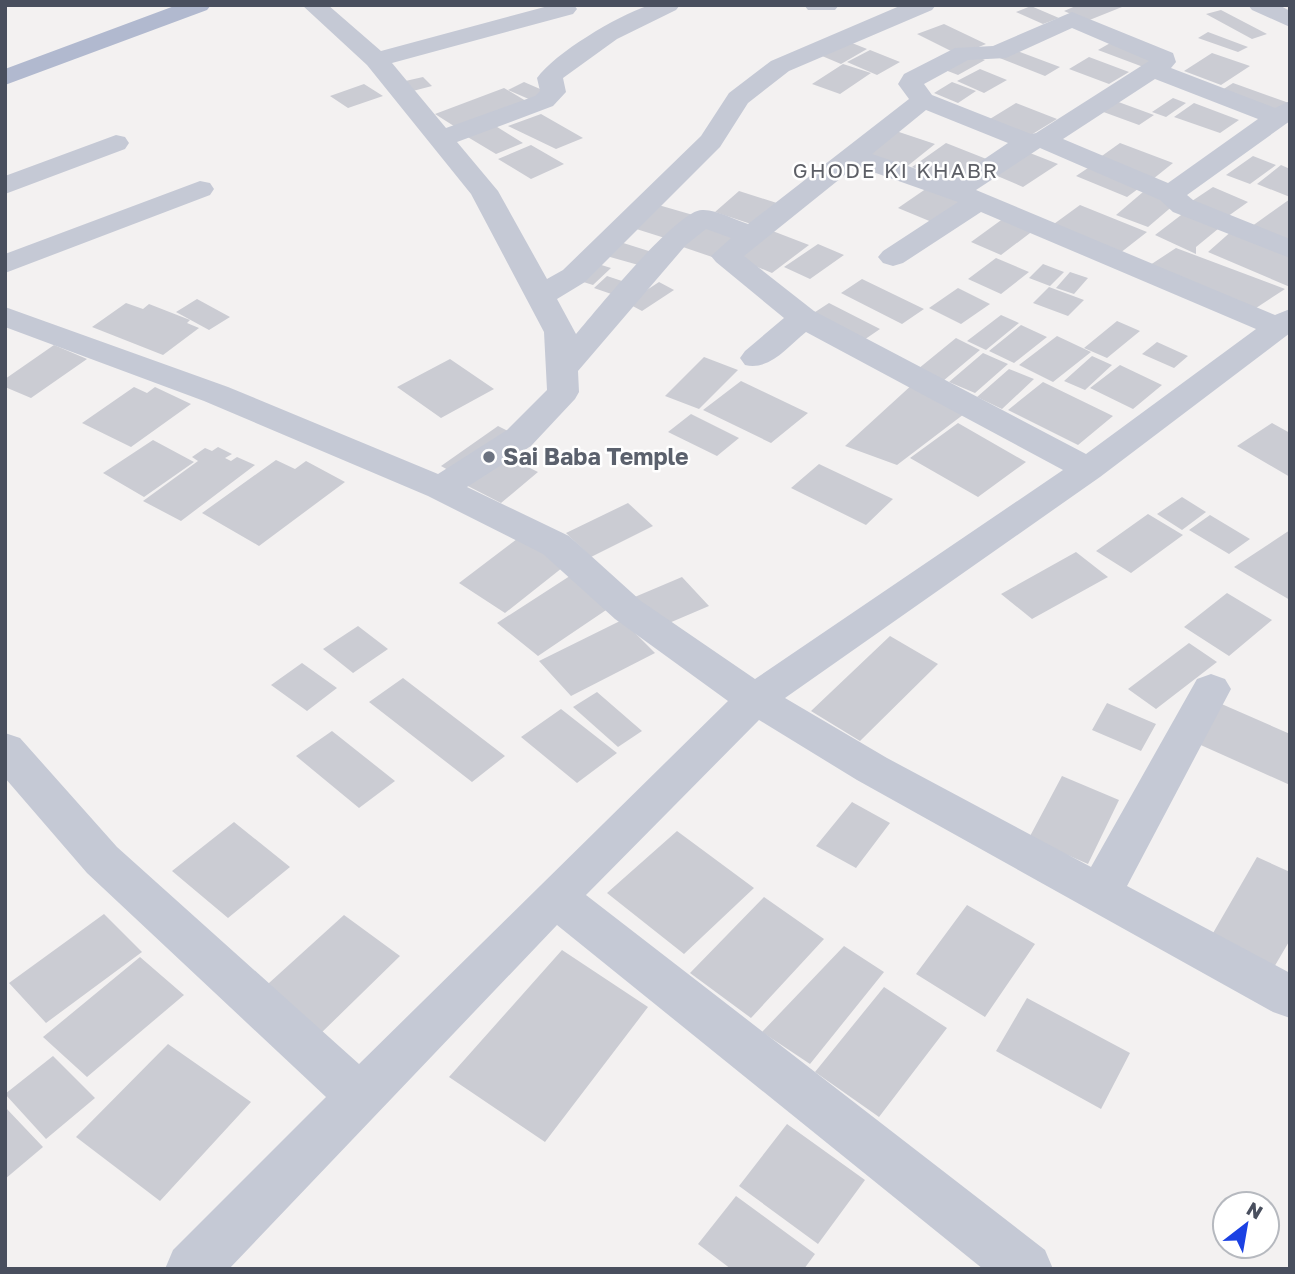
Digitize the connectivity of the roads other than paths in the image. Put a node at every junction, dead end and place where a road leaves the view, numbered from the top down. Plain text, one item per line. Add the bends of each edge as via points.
1 (199, 5) edge
2 (314, 5) edge
3 (668, 5) edge
4 (816, 5) edge
5 (827, 5) edge
6 (924, 5) edge
7 (1038, 5) edge
8 (1259, 5) edge
9 (565, 9) dead end
10 (1072, 19) junction
11 (1290, 20) edge
12 (376, 61) junction
13 (1151, 69) junction
14 (5, 78) edge
15 (923, 100) junction
16 (1283, 113) edge
17 (440, 139) junction
18 (1036, 141) junction
19 (116, 143) dead end
20 (852, 156) junction
21 (5, 186) edge
22 (200, 189) dead end
23 (1170, 194) junction
24 (967, 196) junction
25 (752, 235) junction
26 (1290, 248) edge
27 (893, 257) dead end
28 (5, 264) edge
29 (540, 296) junction
30 (5, 316) edge
31 (803, 318) junction
32 (1284, 323) edge
33 (756, 358) dead end
34 (563, 368) junction
35 (1088, 469) junction
36 (440, 488) junction
37 (1211, 689) dead end
38 (755, 699) junction
39 (5, 749) edge
40 (1100, 893) junction
41 (555, 897) junction
42 (1290, 997) edge
43 (361, 1098) junction
44 (192, 1269) edge
45 (1026, 1269) edge

1 - 14 main road
2 - 12 street
3 - 17 street via 608,34 554,73 550,78 553,92 544,101
4 - 5 street
6 - 29 street via 780,66 738,98 711,141 575,276
7 - 10 street
8 - 11 street
9 - 12 street
10 - 13 street via 1164,58
10 - 15 street via 997,53 964,53 919,75 911,84
12 - 17 street
13 - 16 street
13 - 18 street
15 - 18 street
15 - 20 street
16 - 23 street
17 - 29 street via 484,191
18 - 23 street
18 - 24 street
19 - 21 street
20 - 24 street
20 - 25 street
22 - 28 street
23 - 26 street via 1183,206
24 - 27 street via 922,240
24 - 32 street
25 - 31 street via 726,256
25 - 34 street via 702,218 676,239
29 - 34 street via 560,332
30 - 36 street via 216,394
31 - 33 street
31 - 35 street
32 - 35 street
34 - 36 street via 563,392 519,438
35 - 38 street
36 - 38 street via 556,545 628,610
37 - 40 street
38 - 40 street via 872,769
38 - 41 street
39 - 43 street via 102,860
40 - 42 street
41 - 43 street
41 - 45 street
43 - 44 street

